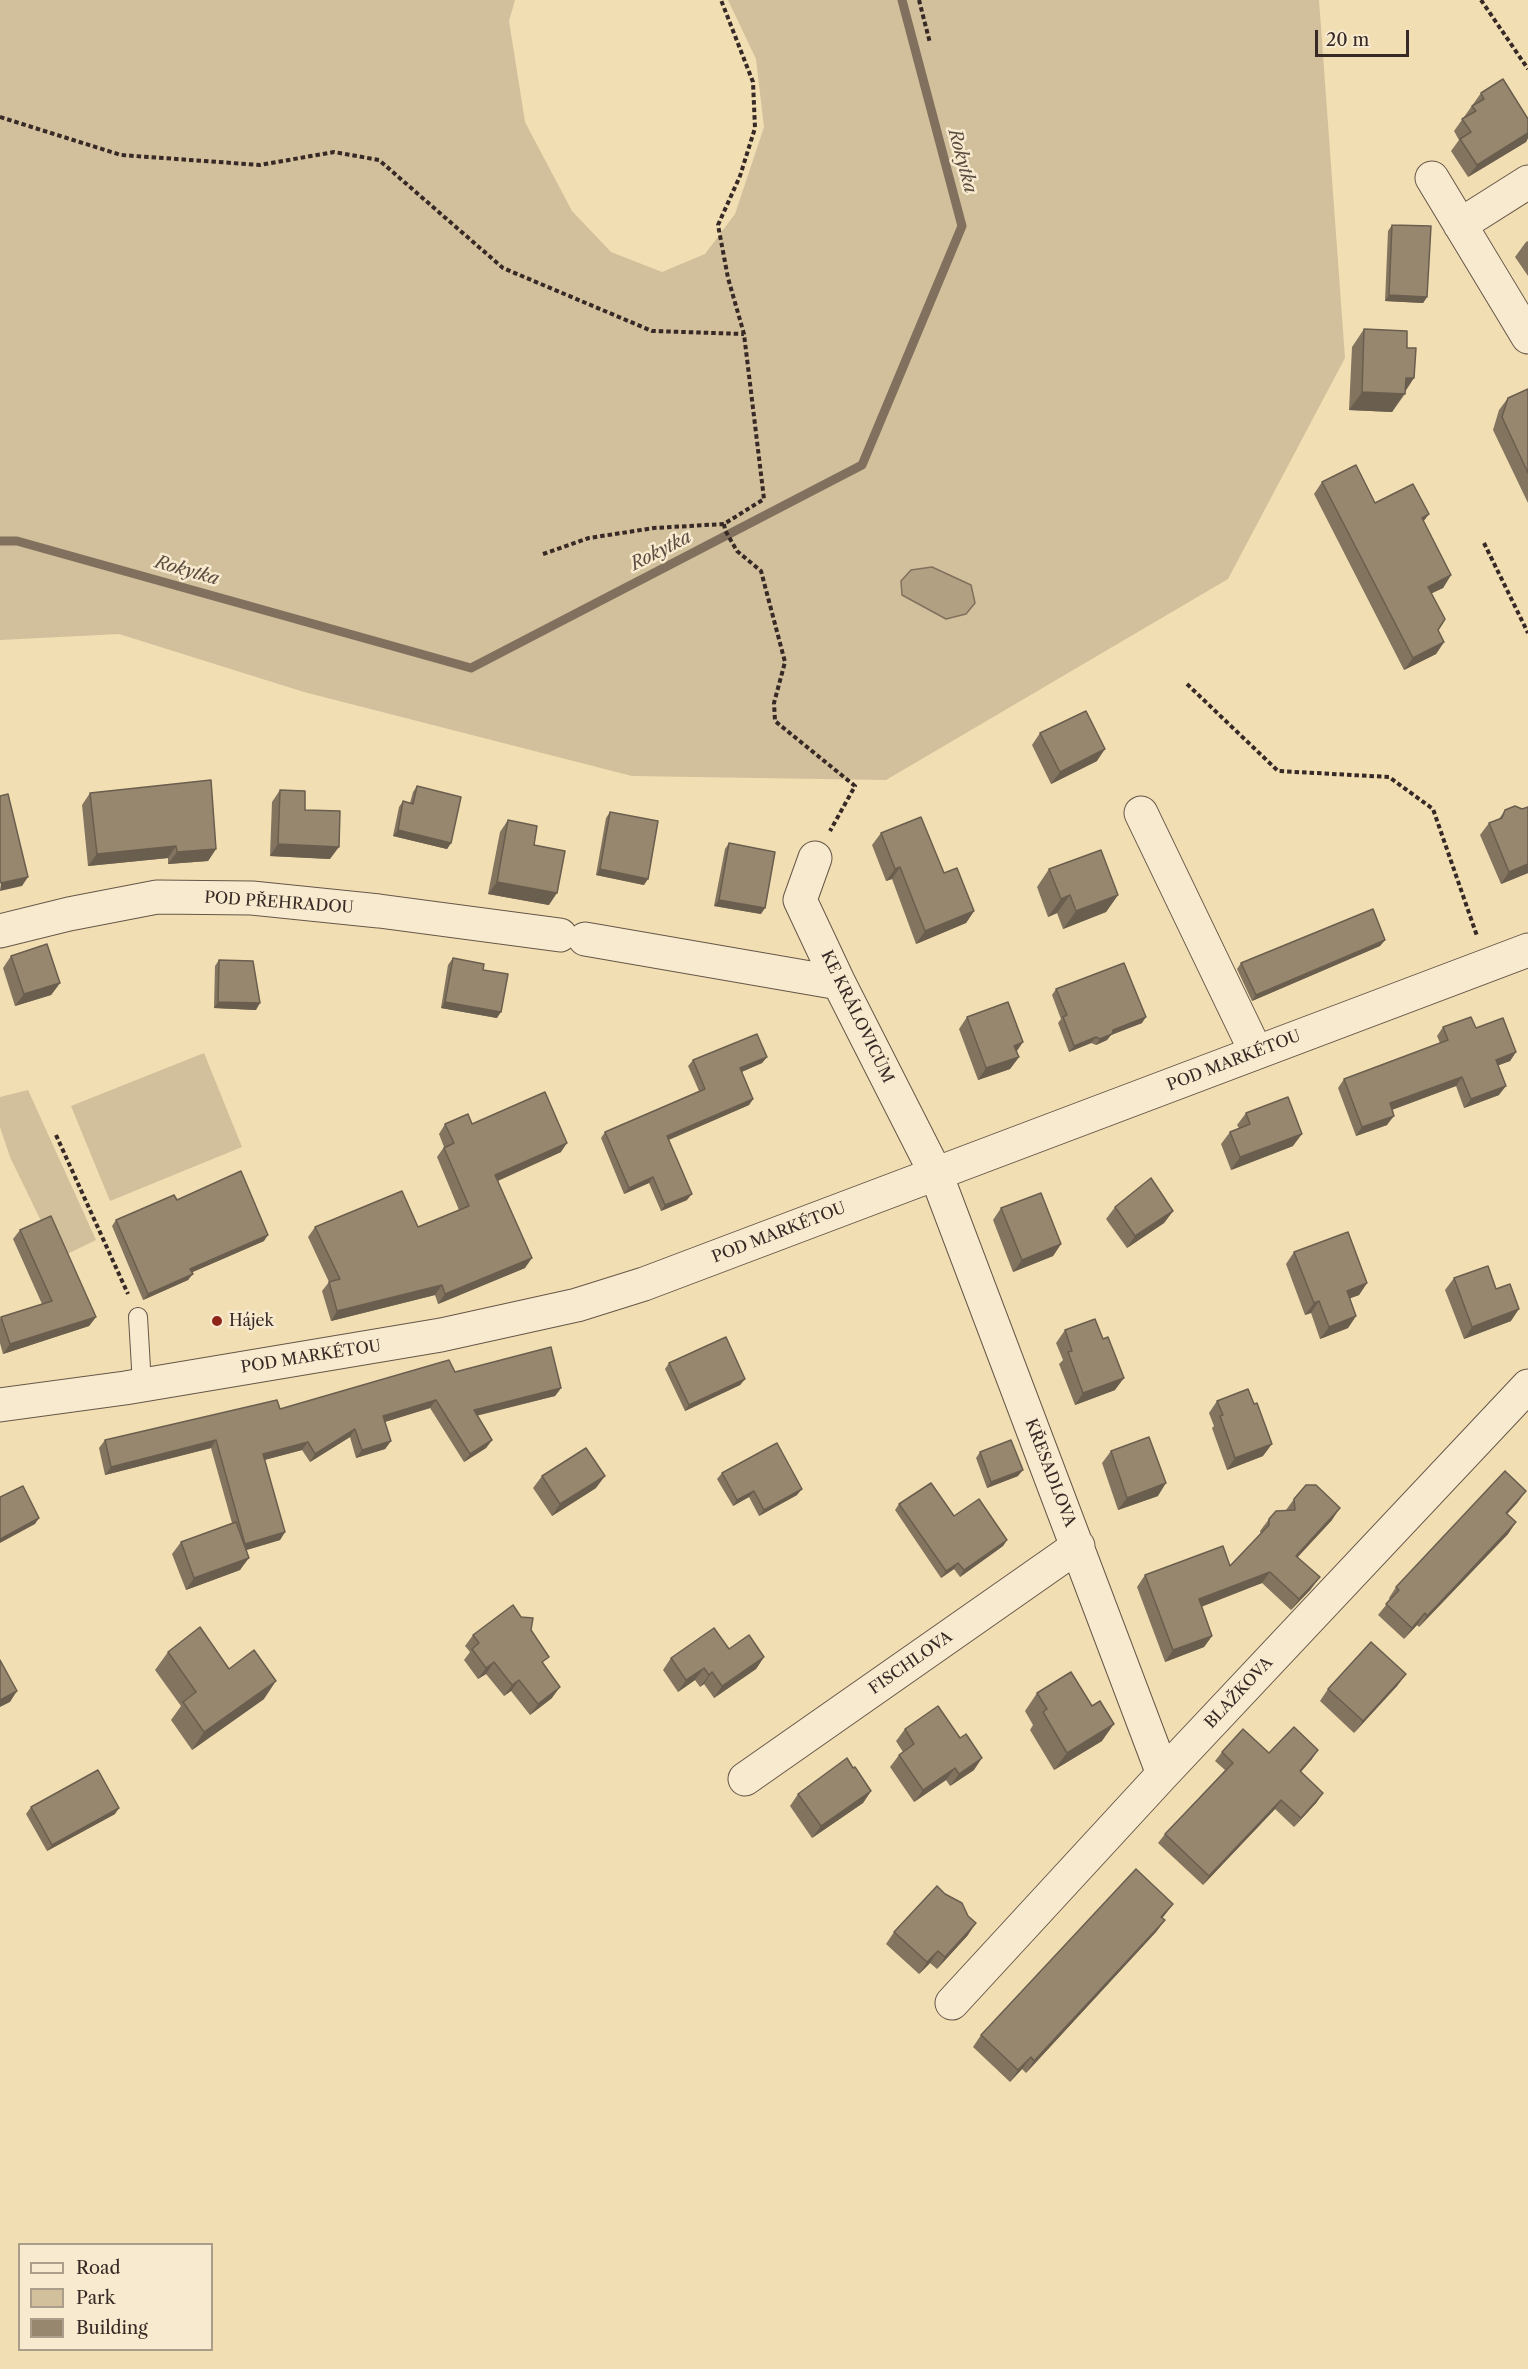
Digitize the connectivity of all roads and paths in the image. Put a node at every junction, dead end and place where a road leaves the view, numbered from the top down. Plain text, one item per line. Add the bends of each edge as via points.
1 (721, 0) edge
2 (919, 0) edge
3 (1482, 0) edge
4 (930, 43) dead end
5 (1528, 69) edge
6 (0, 117) edge
7 (1431, 178) dead end
8 (1528, 182) edge
9 (1460, 225) junction
10 (744, 334) junction
11 (1528, 337) edge
12 (724, 524) junction
13 (1484, 543) dead end
14 (543, 554) dead end
15 (1528, 633) edge
16 (1187, 684) dead end
17 (1141, 813) dead end
18 (816, 858) joint
19 (0, 931) edge
20 (1528, 950) edge
21 (1487, 965) junction
22 (839, 983) junction
23 (1256, 1052) junction
24 (56, 1136) dead end
25 (936, 1174) junction
26 (138, 1317) joint
27 (142, 1384) junction
28 (1528, 1386) edge
29 (0, 1405) edge
30 (1078, 1546) junction
31 (1163, 1774) junction
32 (745, 1779) dead end
33 (952, 2003) dead end

1 - 10 path via 753,82 755,128 741,176 718,225
2 - 4 path
3 - 5 path
6 - 10 path via 121,155 260,165 334,152 379,160 503,268 652,331
7 - 9 street
8 - 9 street
9 - 11 street
10 - 12 path via 764,499
12 - 14 path via 654,528 589,538
12 - 18 path via 737,551 761,571 785,662 774,703 776,722 855,786
13 - 15 path
16 - 21 path via 1278,771 1389,777 1433,810
17 - 23 street
18 - 22 street, KE KRÁLOVICŮM via 800,900
19 - 22 street, POD PŘEHRADOU via 157,897 252,898 573,937
20 - 21 street, POD MARKÉTOU
21 - 23 street, POD MARKÉTOU
22 - 25 street, KE KRÁLOVICŮM
23 - 25 street, POD MARKÉTOU
24 - 26 path
25 - 27 street, POD MARKÉTOU via 644,1284 577,1305 441,1335
25 - 30 street, KŘESADLOVA
26 - 27 lane
27 - 29 street, POD MARKÉTOU
28 - 31 street, BLAŽKOVA
30 - 31 street, KŘESADLOVA
30 - 32 street, FISCHLOVA
31 - 33 street, BLAŽKOVA

